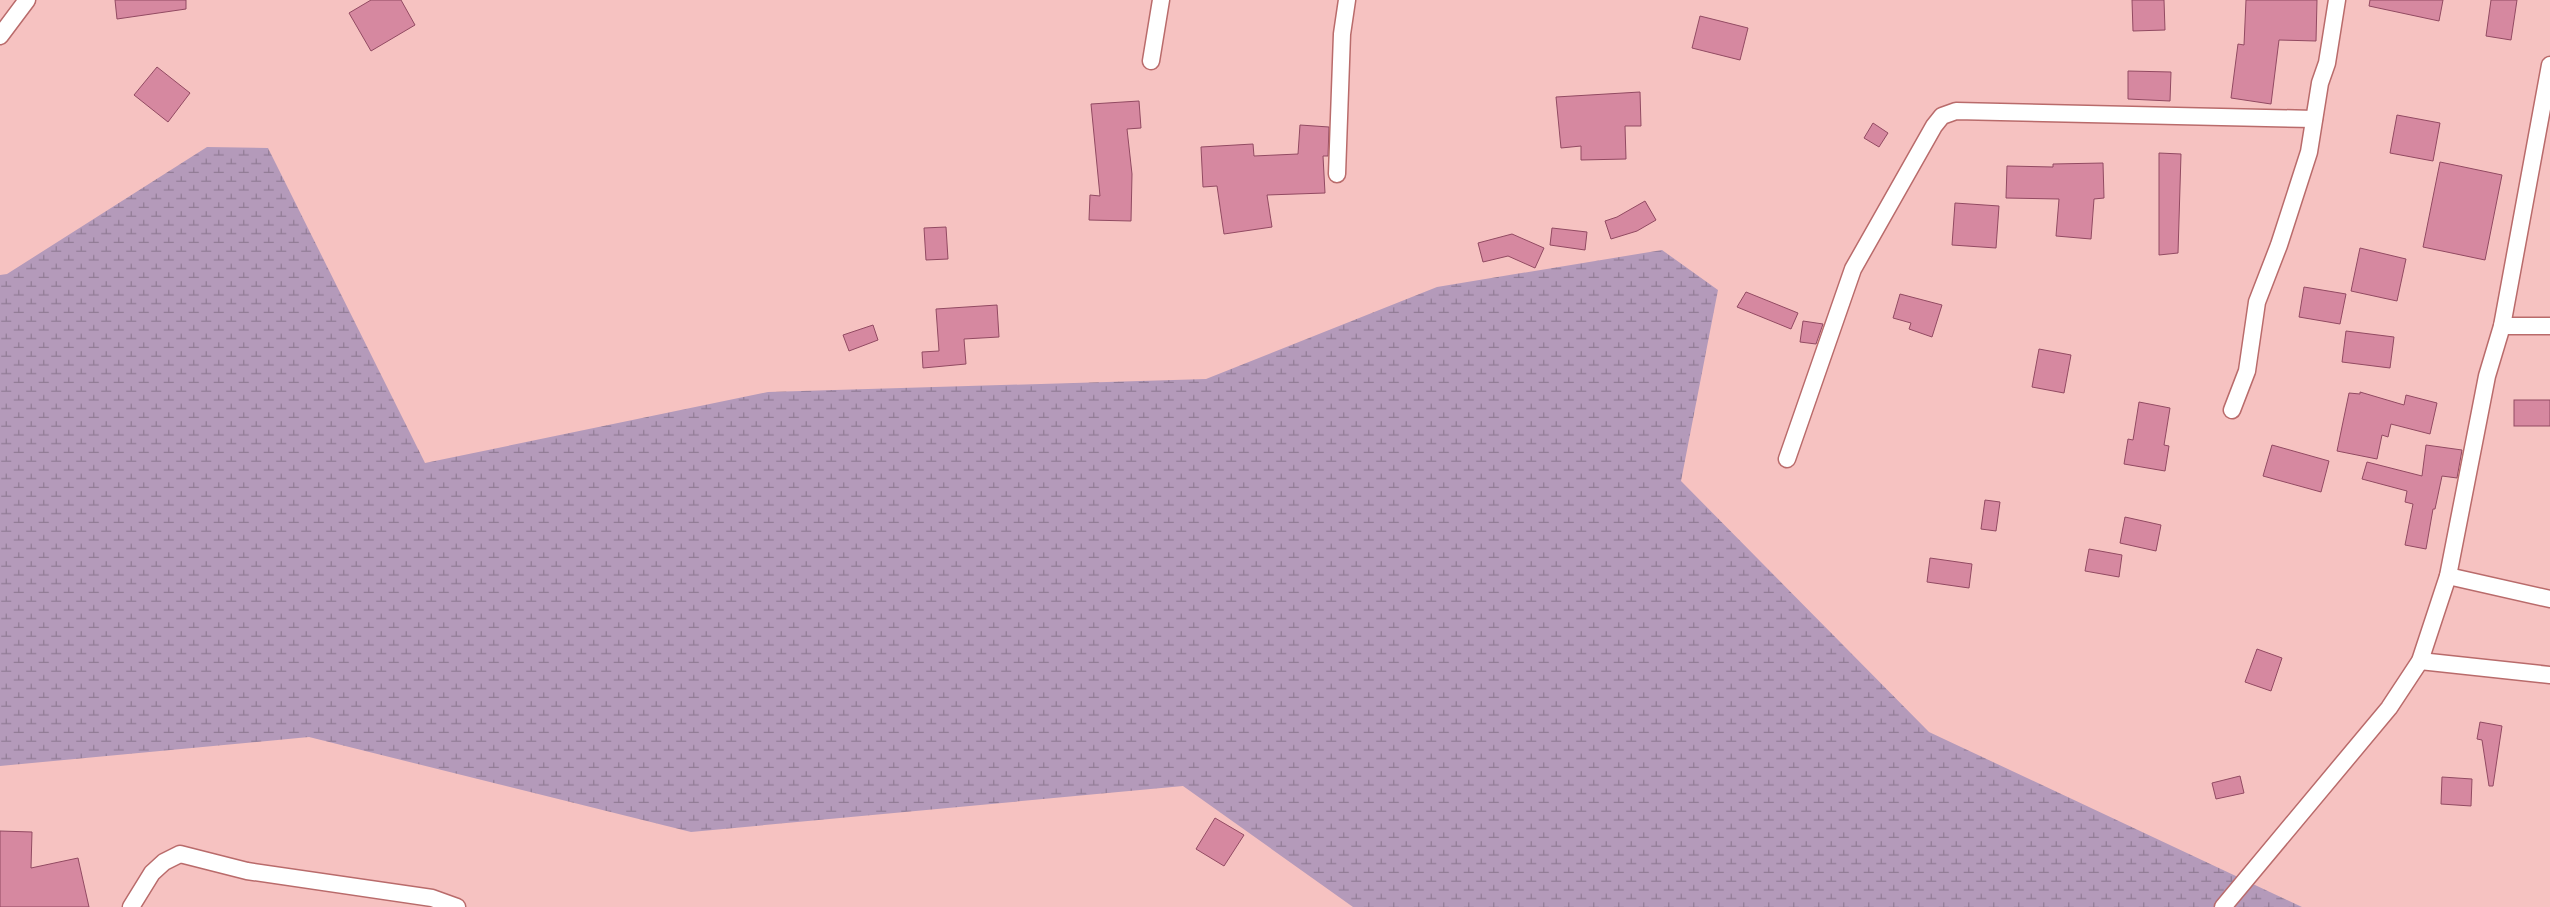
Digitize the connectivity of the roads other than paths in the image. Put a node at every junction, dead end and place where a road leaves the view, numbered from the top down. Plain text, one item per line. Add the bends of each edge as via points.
1 (27, 0) edge
2 (1161, 0) edge
3 (1347, 0) edge
4 (2337, 0) edge
5 (0, 36) edge
6 (1151, 61) dead end
7 (2550, 65) edge
8 (2314, 119) junction
9 (1337, 174) dead end
10 (2502, 326) junction
11 (2550, 326) edge
12 (2232, 410) dead end
13 (1787, 459) dead end
14 (2448, 576) junction
15 (2550, 598) edge
16 (2420, 661) junction
17 (2550, 675) edge
18 (131, 907) edge
19 (457, 907) edge
20 (2223, 907) edge

1 - 5 street
2 - 6 street
3 - 9 street via 1342,34
4 - 8 street
7 - 10 street
8 - 12 street via 2309,152 2257,302 2247,371
8 - 13 street via 1956,110 1942,116 1905,173 1853,269
10 - 11 street
10 - 14 street via 2486,376
14 - 15 street
14 - 16 street
16 - 17 street
16 - 20 street via 2390,708
18 - 19 street via 152,873 180,854 247,870 432,898

